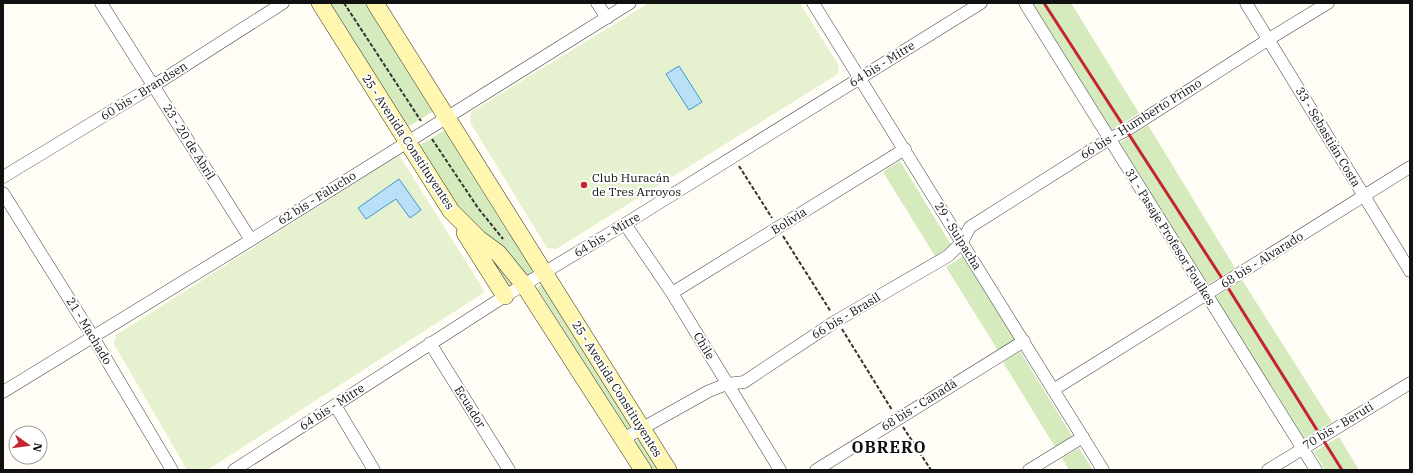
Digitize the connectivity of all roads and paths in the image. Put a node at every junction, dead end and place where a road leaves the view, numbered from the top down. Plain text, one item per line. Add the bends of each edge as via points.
1 (101, 3) edge
2 (283, 3) edge
3 (320, 3) edge
4 (344, 3) edge
5 (375, 3) edge
6 (597, 3) edge
7 (630, 3) edge
8 (813, 3) edge
9 (981, 3) edge
10 (1025, 3) edge
11 (1246, 3) edge
12 (1328, 3) edge
13 (606, 18) junction
14 (1268, 39) junction
15 (860, 77) junction
16 (154, 86) junction
17 (447, 117) junction
18 (426, 130) junction
19 (1109, 139) junction
20 (407, 141) junction
21 (905, 149) junction
22 (1410, 167) edge
23 (3, 177) edge
24 (3, 193) edge
25 (1364, 196) junction
26 (451, 211) junction
27 (625, 224) junction
28 (251, 240) junction
29 (962, 242) junction
30 (506, 243) dead end
31 (1410, 271) edge
32 (544, 273) junction
33 (524, 285) junction
34 (672, 292) junction
35 (1206, 295) junction
36 (505, 296) junction
37 (93, 337) junction
38 (1024, 341) junction
39 (430, 344) junction
40 (1410, 383) edge
41 (727, 384) junction
42 (1053, 390) junction
43 (3, 392) edge
44 (335, 405) junction
45 (642, 428) junction
46 (1083, 437) junction
47 (623, 439) junction
48 (1302, 448) junction
49 (172, 470) edge
50 (235, 470) edge
51 (374, 470) edge
52 (509, 470) edge
53 (643, 470) edge
54 (668, 470) edge
55 (780, 470) edge
56 (816, 470) edge
57 (1029, 470) edge
58 (1103, 470) edge
59 (1268, 470) edge
60 (1316, 470) edge

1 - 16 street, 23 - 20 de Abril
2 - 16 street, 60 bis - Brandsen
3 - 20 main road, 25 - Avenida Constituyentes
4 - 18 path
5 - 17 main road, 25 - Avenida Constituyentes
6 - 13 street
7 - 13 street, 62 bis - Falucho
8 - 15 street, 29 - Suipacha
9 - 15 street, 64 bis - Mitre
10 - 19 street, 31 - Pasaje Profesor Foulkes
11 - 14 street, 33 - Sebastián Costa
12 - 14 street, 66 bis - Humberto Primo
13 - 17 street, 62 bis - Falucho
14 - 19 street, 66 bis - Humberto Primo
14 - 25 street, 33 - Sebastián Costa
15 - 21 street, 29 - Suipacha
15 - 27 street, 64 bis - Mitre
16 - 23 street, 60 bis - Brandsen
16 - 28 street, 23 - 20 de Abril
17 - 18 street, 62 bis - Falucho
17 - 32 main road, 25 - Avenida Constituyentes
18 - 20 street, 62 bis - Falucho
18 - 30 path via 478,208
19 - 29 street, 66 bis - Humberto Primo via 970,227
19 - 35 street, 31 - Pasaje Profesor Foulkes
20 - 26 main road, 25 - Avenida Constituyentes
20 - 28 street, 62 bis - Falucho
21 - 29 street, 29 - Suipacha
21 - 34 street, Bolivia
22 - 25 street, 68 bis - Alvarado
24 - 37 street, 21 - Machado
25 - 31 street, 33 - Sebastián Costa
25 - 35 street, 68 bis - Alvarado
26 - 33 main road, 25 - Avenida Constituyentes via 479,239 498,253
26 - 36 main road
27 - 32 street, 64 bis - Mitre
27 - 34 street, Chile
28 - 37 street, 62 bis - Falucho
29 - 38 street, 29 - Suipacha
29 - 41 street, 66 bis - Brasil via 948,256 836,320 744,382
32 - 33 street, 64 bis - Mitre
32 - 45 main road, 25 - Avenida Constituyentes
33 - 36 street, 64 bis - Mitre
33 - 47 main road, 25 - Avenida Constituyentes
34 - 41 street, Chile
35 - 42 street, 68 bis - Alvarado
35 - 48 street, 31 - Pasaje Profesor Foulkes
36 - 39 street, 64 bis - Mitre
37 - 43 street, 62 bis - Falucho
37 - 49 street, 21 - Machado
38 - 42 street, 29 - Suipacha
38 - 56 street, 68 bis - Canadá
39 - 44 street, 64 bis - Mitre
39 - 52 street, Ecuador
40 - 48 street, 70 bis - Beruti
41 - 45 street via 709,391
41 - 55 street, Chile
42 - 46 street, 29 - Suipacha
44 - 50 street, 64 bis - Mitre
44 - 51 street
45 - 47 street
45 - 54 main road, 25 - Avenida Constituyentes
46 - 57 street
46 - 58 street, 29 - Suipacha
47 - 53 main road, 25 - Avenida Constituyentes
48 - 59 street, 70 bis - Beruti
48 - 60 street, 31 - Pasaje Profesor Foulkes

